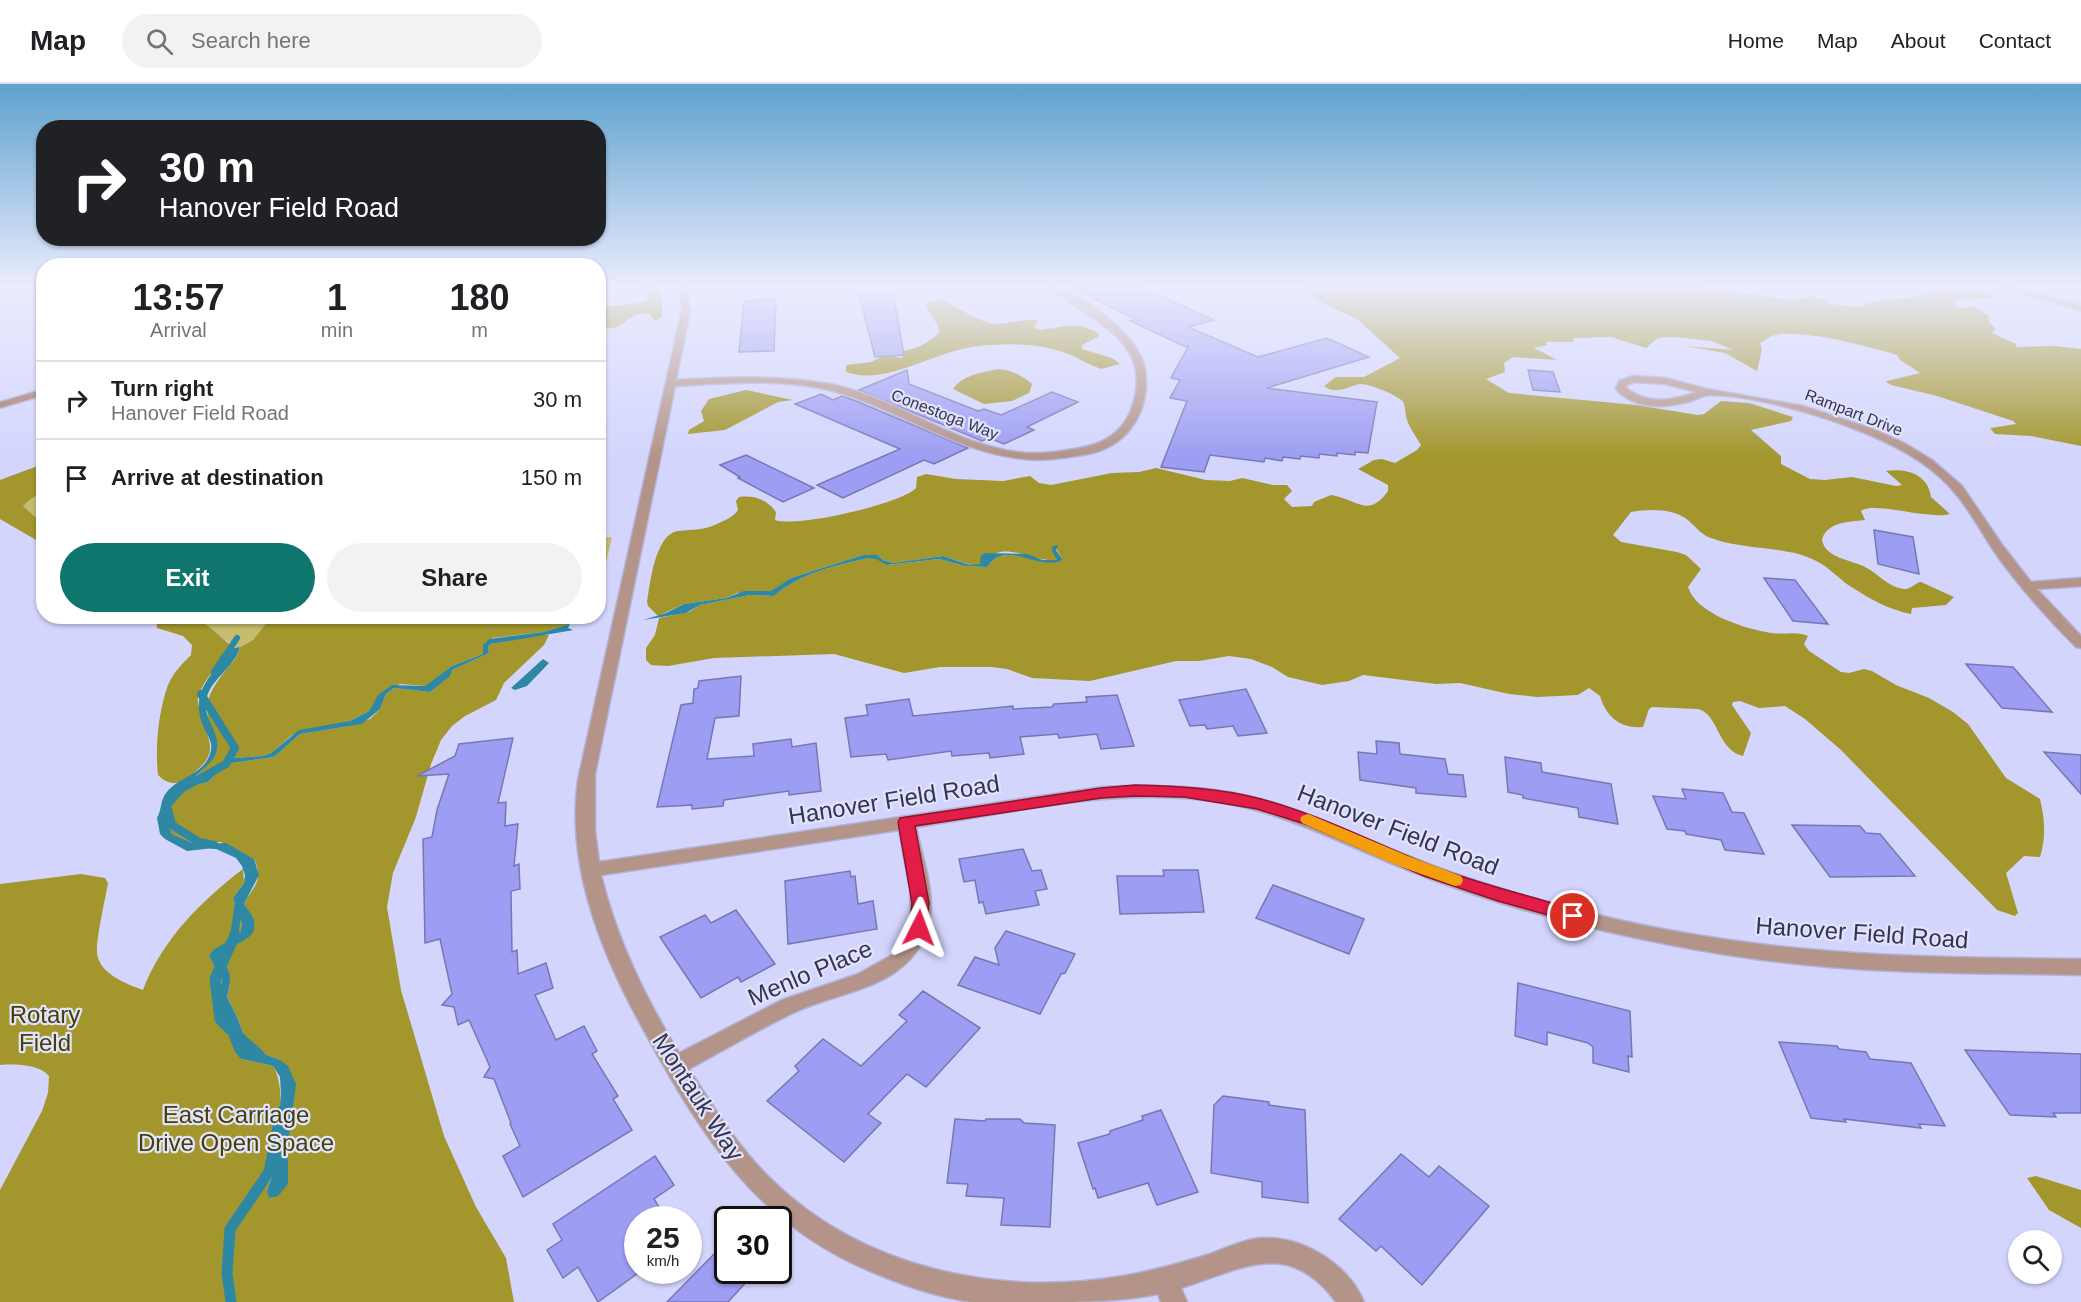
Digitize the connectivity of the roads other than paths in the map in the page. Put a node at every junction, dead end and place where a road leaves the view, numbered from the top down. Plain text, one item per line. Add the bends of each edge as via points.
1 (679, 344) edge
2 (1128, 344) edge
3 (670, 383) junction
4 (1707, 392) junction
5 (36, 394) edge
6 (0, 405) edge
7 (2081, 582) edge
8 (2028, 586) junction
9 (2081, 645) edge
10 (906, 822) junction
11 (590, 870) junction
12 (2081, 967) edge
13 (675, 1066) junction
14 (1169, 1291) edge
15 (1351, 1302) edge

1 - 3 street, Montauk Way
2 - 3 street, Conestoga Way via 1142,384 1136,411 1125,433 1108,444 1083,452 1038,456 996,451 856,395 813,384 750,380
3 - 11 street, Montauk Way via 587,777
4 - 4 street, Rampart Drive via 1650,379 1633,379 1620,386 1631,396 1658,403 1676,403
4 - 8 street, Rampart Drive via 1804,410 1870,432 1917,456 1961,492
5 - 6 street
7 - 8 street
8 - 9 street, Rampart Drive
10 - 11 street, Hanover Field Road
10 - 12 street, Hanover Field Road via 1101,793 1184,792 1291,813 1402,861 1535,906 1712,946 1858,961
10 - 13 street, Menlo Place via 921,914 915,939 906,952 866,980 789,1006
11 - 13 street, Montauk Way via 618,963
13 - 14 street, Montauk Way via 711,1125 748,1173 780,1204 827,1237 881,1264 938,1283 986,1291 1050,1295
14 - 15 street, Montauk Way via 1260,1250 1283,1251 1326,1272

